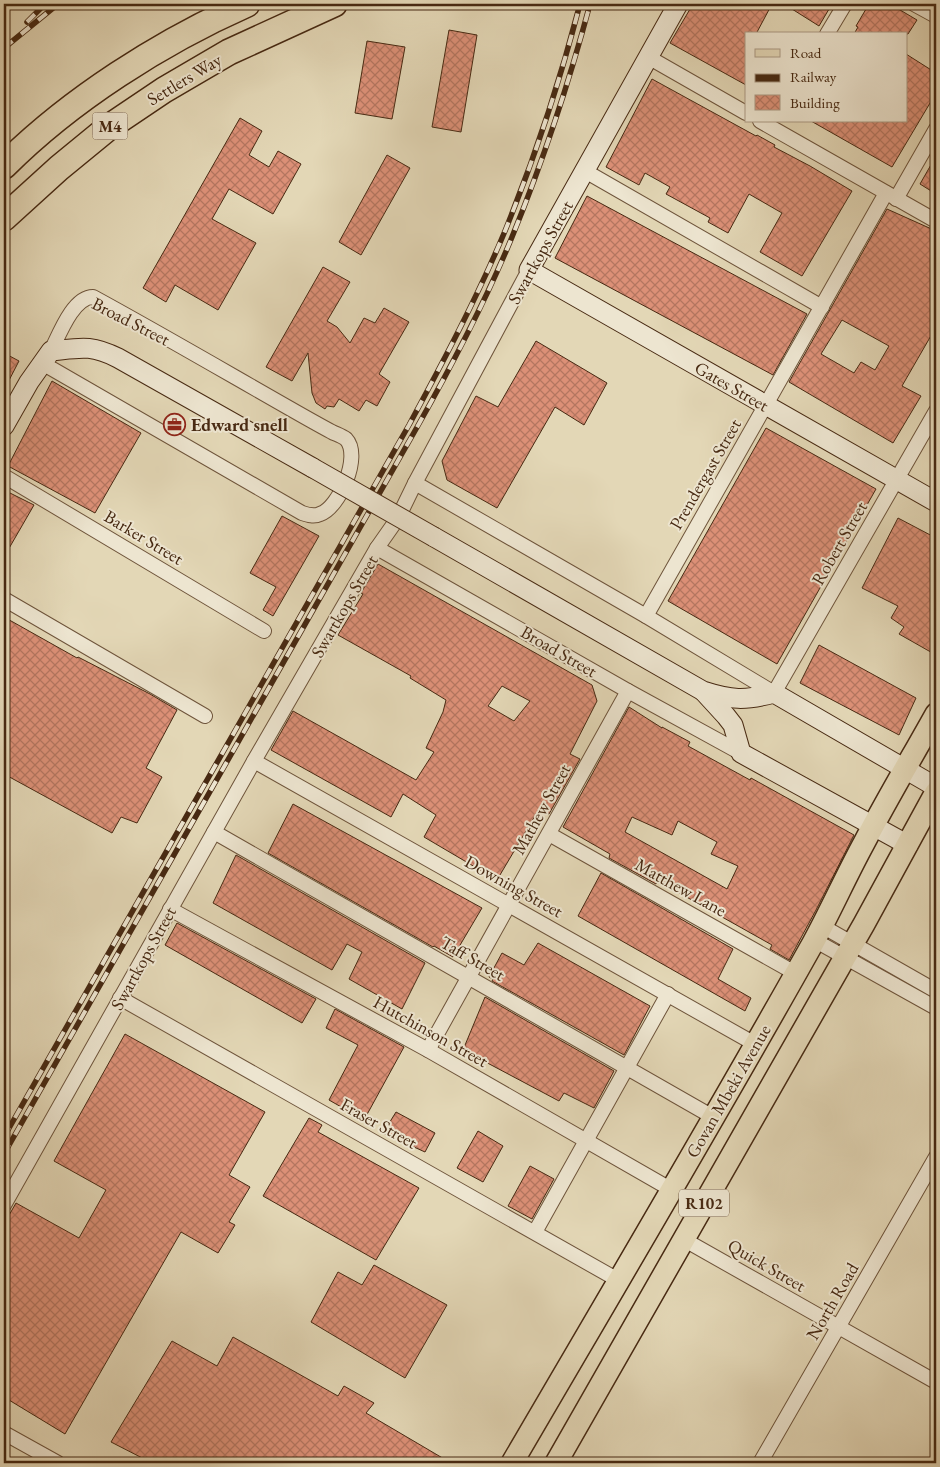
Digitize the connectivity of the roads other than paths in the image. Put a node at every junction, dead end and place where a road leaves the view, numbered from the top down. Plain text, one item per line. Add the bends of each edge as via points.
1 (231, 4) edge
2 (246, 4) edge
3 (334, 4) edge
4 (678, 4) edge
5 (845, 4) edge
6 (914, 4) edge
7 (936, 16) edge
8 (208, 21) junction
9 (829, 32) edge
10 (648, 57) junction
11 (745, 112) edge
12 (775, 125) edge
13 (936, 129) edge
14 (4, 166) edge
15 (585, 171) junction
16 (891, 196) junction
17 (4, 218) edge
18 (936, 221) edge
19 (529, 270) junction
20 (822, 307) junction
21 (47, 357) junction
22 (766, 405) junction
23 (936, 412) edge
24 (4, 426) edge
25 (4, 476) edge
26 (898, 480) junction
27 (415, 483) junction
28 (936, 502) edge
29 (377, 548) junction
30 (4, 599) edge
31 (646, 616) junction
32 (264, 631) dead end
33 (628, 691) junction
34 (703, 692) junction
35 (774, 693) junction
36 (936, 714) edge
37 (205, 716) dead end
38 (741, 753) junction
39 (254, 761) junction
40 (905, 770) junction
41 (936, 787) edge
42 (936, 792) edge
43 (874, 826) junction
44 (214, 832) junction
45 (549, 834) junction
46 (908, 845) junction
47 (509, 905) junction
48 (170, 909) junction
49 (818, 933) junction
50 (849, 951) junction
51 (796, 973) junction
52 (468, 978) junction
53 (936, 991) edge
54 (668, 994) junction
55 (120, 998) junction
56 (936, 1008) edge
57 (755, 1044) junction
58 (428, 1050) junction
59 (627, 1068) junction
60 (713, 1117) junction
61 (585, 1140) junction
62 (936, 1157) edge
63 (672, 1190) junction
64 (4, 1205) edge
65 (535, 1232) junction
66 (683, 1239) junction
67 (618, 1280) junction
68 (839, 1327) junction
69 (936, 1382) edge
70 (4, 1433) edge
71 (58, 1463) edge
72 (512, 1463) edge
73 (556, 1463) edge
74 (760, 1463) edge

1 - 8 highway
2 - 8 highway, M4
3 - 17 highway, Settlers Way / M4 via 229,52 164,90 109,127
4 - 10 street, Swartkops Street
5 - 9 street
6 - 7 street
8 - 14 highway, M4 via 146,57 67,110
10 - 11 street
10 - 15 street, Swartkops Street
12 - 16 street
13 - 16 street, Prendergast Street
15 - 19 street, Swartkops Street
15 - 20 street
16 - 18 street
16 - 20 street, Prendergast Street
19 - 22 street, Gates Street
19 - 27 street, Swartkops Street
20 - 22 street, Prendergast Street
21 - 21 street, Broad Street via 76,306 87,297 93,297 345,439 352,455 348,477 328,509 322,514 308,516
21 - 24 street
21 - 34 street, Broad Street, bridge via 88,348 104,351
22 - 26 street, Gates Street
22 - 31 street, Prendergast Street
23 - 26 street, Robert Street
25 - 32 street, Barker Street
26 - 28 street, Gates Street
26 - 35 street, Robert Street
27 - 29 street, Swartkops Street via 398,518
27 - 31 street
29 - 33 street, Broad Street
29 - 39 street, Swartkops Street
30 - 37 street
31 - 35 street
33 - 38 street, Broad Street
33 - 45 street, Mathew Street
34 - 35 street, Broad Street via 734,699
34 - 38 street, Broad Street via 733,726
35 - 40 street
36 - 40 main road, Govan Mbeki Avenue / R102
38 - 43 street, Broad Street
39 - 44 street, Swartkops Street
39 - 47 street, Downing Street
40 - 41 street
40 - 43 main road, Govan Mbeki Avenue / R102
42 - 46 main road, Govan Mbeki Avenue / R102
43 - 46 street, Broad Street
43 - 49 main road, Govan Mbeki Avenue / R102
44 - 48 street, Swartkops Street
44 - 52 street, Taff Street
45 - 47 street, Mathew Street
45 - 51 street, Matthew Lane
46 - 50 main road, Govan Mbeki Avenue / R102
47 - 52 street, Mathew Street
47 - 54 street, Downing Street
48 - 55 street, Swartkops Street
48 - 58 street, Hutchinson Street
49 - 50 street
49 - 51 main road, Govan Mbeki Avenue / R102
50 - 53 street
50 - 56 street
50 - 66 main road, Govan Mbeki Avenue / R102
51 - 57 main road, Govan Mbeki Avenue / R102
52 - 58 street, Mathew Street
52 - 59 street, Taff Street
54 - 57 street, Downing Street
54 - 59 street
55 - 64 street, Swartkops Street
55 - 65 street, Fraser Street
57 - 60 main road, Govan Mbeki Avenue / R102
58 - 61 street, Hutchinson Street
59 - 60 street, Taff Street
59 - 61 street
60 - 63 main road, Govan Mbeki Avenue / R102
61 - 63 street, Hutchinson Street
61 - 65 street
62 - 68 street, North Road
63 - 67 main road, Govan Mbeki Avenue / R102
65 - 67 street, Fraser Street
66 - 68 street, Quick Street
66 - 73 main road, Govan Mbeki Avenue / R102
67 - 72 main road, Govan Mbeki Avenue / R102
68 - 69 street, Quick Street
68 - 74 street, North Road
70 - 71 street

